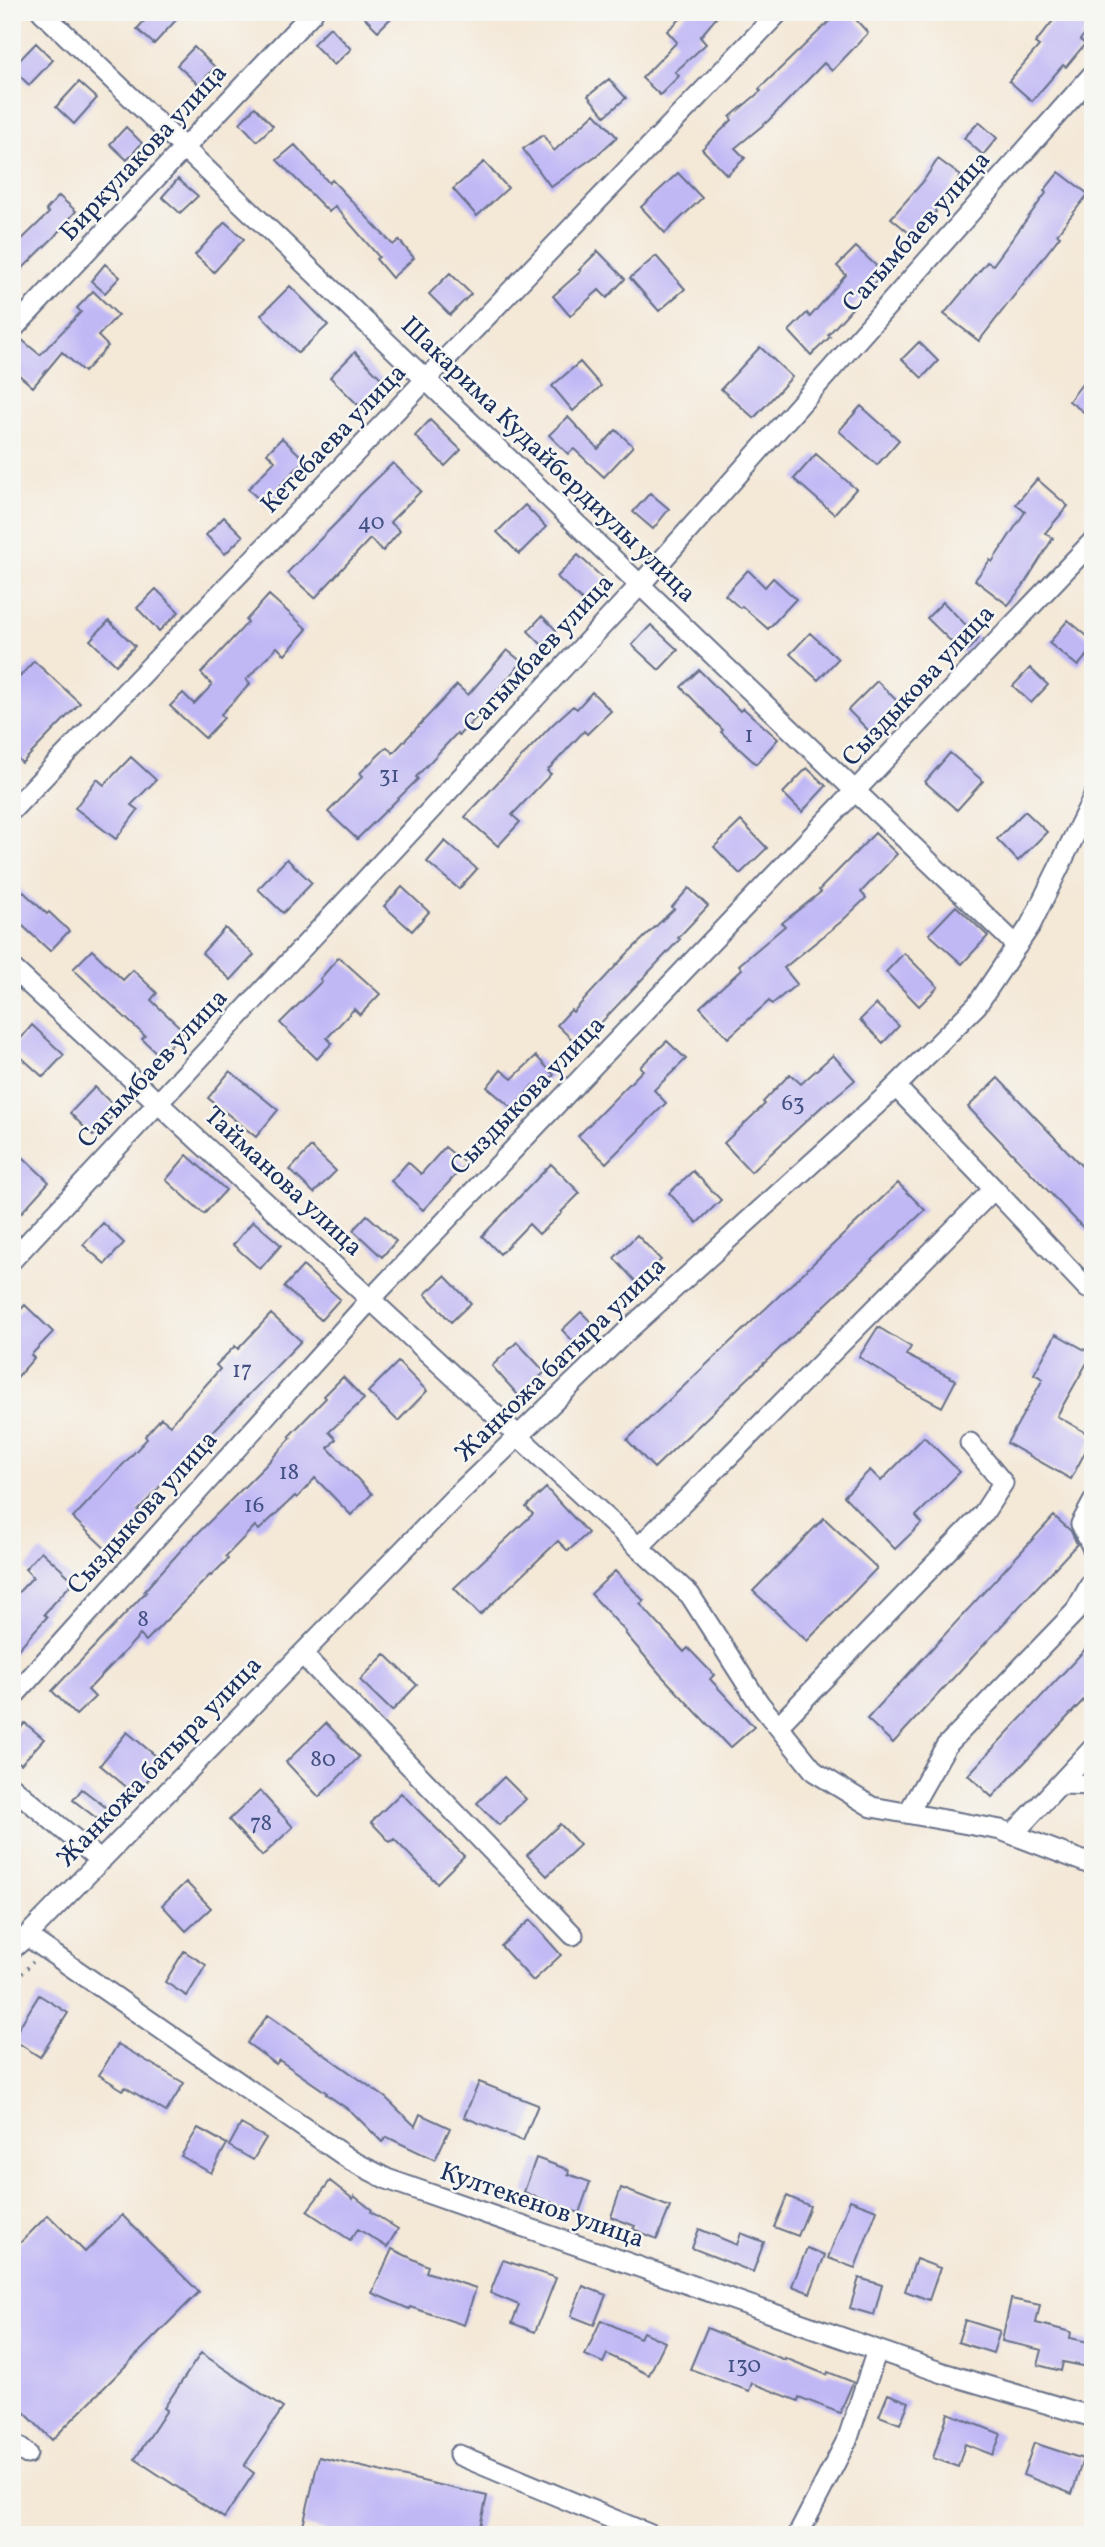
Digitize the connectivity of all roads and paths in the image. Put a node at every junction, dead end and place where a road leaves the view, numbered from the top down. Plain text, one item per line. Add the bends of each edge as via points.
1 (42, 12) edge
2 (313, 12) edge
3 (779, 12) edge
4 (1093, 74) edge
5 (185, 147) junction
6 (12, 330) edge
7 (427, 380) junction
8 (1093, 541) edge
9 (640, 585) junction
10 (855, 791) junction
11 (1093, 798) edge
12 (12, 810) edge
13 (1017, 946) junction
14 (12, 968) edge
15 (896, 1087) junction
16 (158, 1102) junction
17 (994, 1189) junction
18 (12, 1260) edge
19 (1093, 1285) edge
20 (371, 1299) junction
21 (518, 1436) junction
22 (971, 1443) dead end
23 (1093, 1502) edge
24 (639, 1547) junction
25 (1093, 1549) edge
26 (1093, 1580) edge
27 (302, 1654) junction
28 (12, 1698) edge
29 (778, 1726) junction
30 (1093, 1748) edge
31 (1061, 1784) junction
32 (1093, 1785) edge
33 (12, 1787) edge
34 (908, 1813) junction
35 (1013, 1834) junction
36 (101, 1861) junction
37 (1093, 1865) edge
38 (573, 1935) dead end
39 (20, 1942) edge
40 (46, 1949) junction
41 (12, 1983) edge
42 (877, 2350) junction
43 (1093, 2417) edge
44 (459, 2455) dead end
45 (651, 2535) edge
46 (798, 2535) edge

1 - 5 street, Шакарима Кудайбердиулы улица
2 - 5 street, Биркулакова улица
3 - 7 street, Кетебаева улица
4 - 9 street, Сагымбаев улица
5 - 6 street, Биркулакова улица
5 - 7 street, Шакарима Кудайбердиулы улица
7 - 9 street, Шакарима Кудайбердиулы улица
7 - 12 street, Кетебаева улица
8 - 10 street, Сыздыкова улица
9 - 10 street, Шакарима Кудайбердиулы улица
9 - 16 street, Сагымбаев улица
10 - 13 street, Шакарима Кудайбердиулы улица
10 - 20 street, Сыздыкова улица
11 - 13 street, Жанкожа батыра улица
13 - 15 street, Жанкожа батыра улица via 977,1004
14 - 16 street, Тайманова улица
15 - 17 street
15 - 21 street, Жанкожа батыра улица
16 - 18 street, Сагымбаев улица
16 - 20 street, Тайманова улица
17 - 19 street via 1087,1288
17 - 24 street
20 - 21 street, Тайманова улица
20 - 28 street, Сыздыкова улица
21 - 24 street, Тайманова улица
21 - 27 street, Жанкожа батыра улица
22 - 29 street via 1003,1483 983,1514
23 - 25 street via 1082,1524
24 - 29 street, Тайманова улица via 690,1595
26 - 34 street via 1074,1612 946,1746
27 - 36 street, Жанкожа батыра улица
27 - 38 street
29 - 34 street, Тайманова улица via 816,1772 872,1807
30 - 31 street
31 - 32 street
31 - 35 street
33 - 36 street
34 - 35 street, Тайманова улица
35 - 37 street, Тайманова улица
36 - 39 street, Жанкожа батыра улица
39 - 40 street, Култекенов улица
40 - 41 path
40 - 42 street, Култекенов улица via 352,2161 387,2179
42 - 43 street, Култекенов улица
42 - 46 street via 848,2438
44 - 45 street

